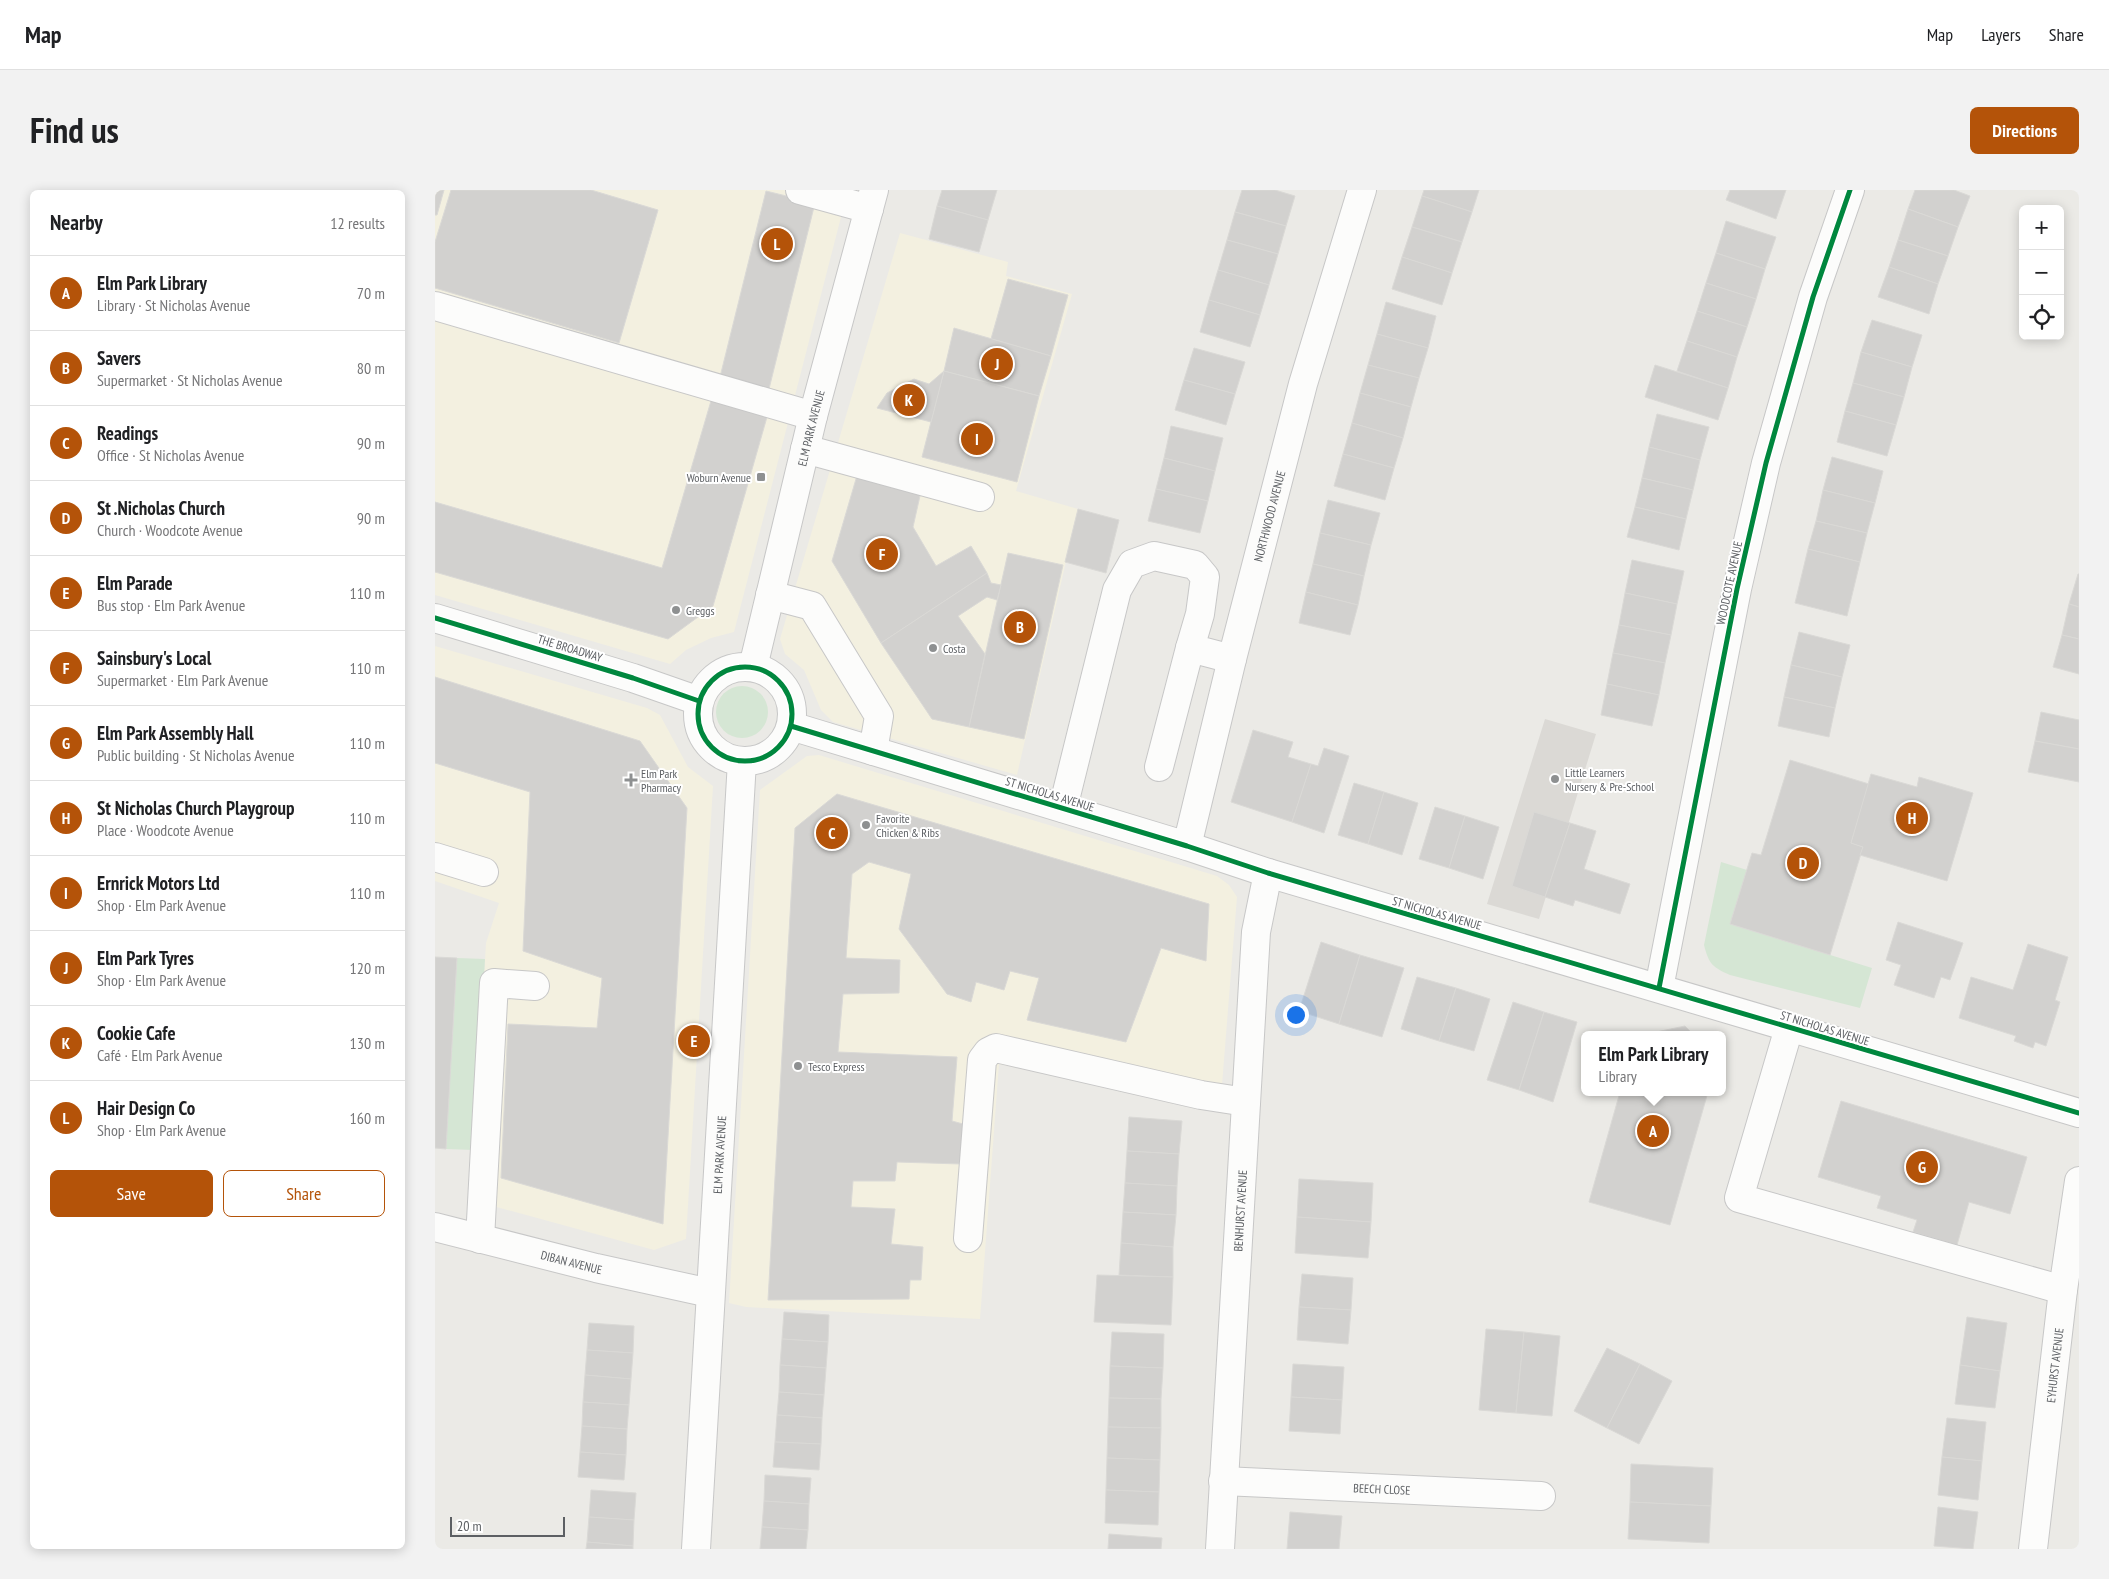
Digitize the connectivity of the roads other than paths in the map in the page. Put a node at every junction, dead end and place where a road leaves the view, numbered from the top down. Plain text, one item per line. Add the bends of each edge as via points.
1 (800, 190) edge
2 (1362, 190) edge
3 (1850, 190) edge
4 (872, 200) edge
5 (435, 306) edge
6 (813, 416) junction
7 (805, 449) junction
8 (980, 497) dead end
9 (770, 595) junction
10 (435, 618) edge
11 (1190, 648) junction
12 (1232, 659) junction
13 (753, 667) junction
14 (699, 701) junction
15 (791, 726) junction
16 (873, 751) junction
17 (743, 761) junction
18 (1159, 768) dead end
19 (1063, 808) junction
20 (1187, 846) junction
21 (435, 856) edge
22 (483, 872) dead end
23 (1268, 873) junction
24 (535, 986) dead end
25 (1659, 988) junction
26 (1789, 1028) junction
27 (1246, 1102) junction
28 (2079, 1113) edge
29 (2079, 1181) edge
30 (435, 1227) edge
31 (968, 1238) dead end
32 (480, 1239) junction
33 (2063, 1290) junction
34 (710, 1293) junction
35 (1223, 1481) junction
36 (1541, 1496) dead end
37 (695, 1549) edge
38 (1220, 1549) edge
39 (2033, 1549) edge

1 - 4 street
2 - 12 street, NORTHWOOD AVENUE via 1303,384
3 - 25 street, WOODCOTE AVENUE via 1813,297 1766,463 1735,599
4 - 6 street, ELM PARK AVENUE
5 - 6 street
6 - 7 street, ELM PARK AVENUE
7 - 8 street
7 - 9 street, ELM PARK AVENUE
9 - 13 street, ELM PARK AVENUE
9 - 16 street via 812,606 879,716
10 - 14 street, THE BROADWAY
11 - 12 street
11 - 18 street
11 - 19 street via 1205,577 1195,565 1154,556 1132,564 1117,590
12 - 20 street, NORTHWOOD AVENUE
13 - 14 street via 735,667 719,673 707,685
13 - 15 street via 771,674 785,688 793,706
14 - 17 street via 698,722 706,741 722,755
15 - 16 street, ST NICHOLAS AVENUE
15 - 17 street via 781,745 763,758
16 - 19 street, ST NICHOLAS AVENUE
17 - 34 street, ELM PARK AVENUE
19 - 20 street, ST NICHOLAS AVENUE
20 - 23 street, ST NICHOLAS AVENUE
21 - 22 street
23 - 25 street, ST NICHOLAS AVENUE
23 - 27 street, BENHURST AVENUE via 1256,932
24 - 32 street via 494,983
25 - 26 street, ST NICHOLAS AVENUE
26 - 28 street, ST NICHOLAS AVENUE
26 - 33 street via 1739,1198
27 - 31 street via 1201,1095 996,1048 982,1060
27 - 35 street, BENHURST AVENUE
29 - 33 street, EYHURST AVENUE
30 - 32 street, DIBAN AVENUE
32 - 34 street, DIBAN AVENUE
33 - 39 street, EYHURST AVENUE
34 - 37 street, ELM PARK AVENUE
35 - 36 street, BEECH CLOSE
35 - 38 street, BENHURST AVENUE

